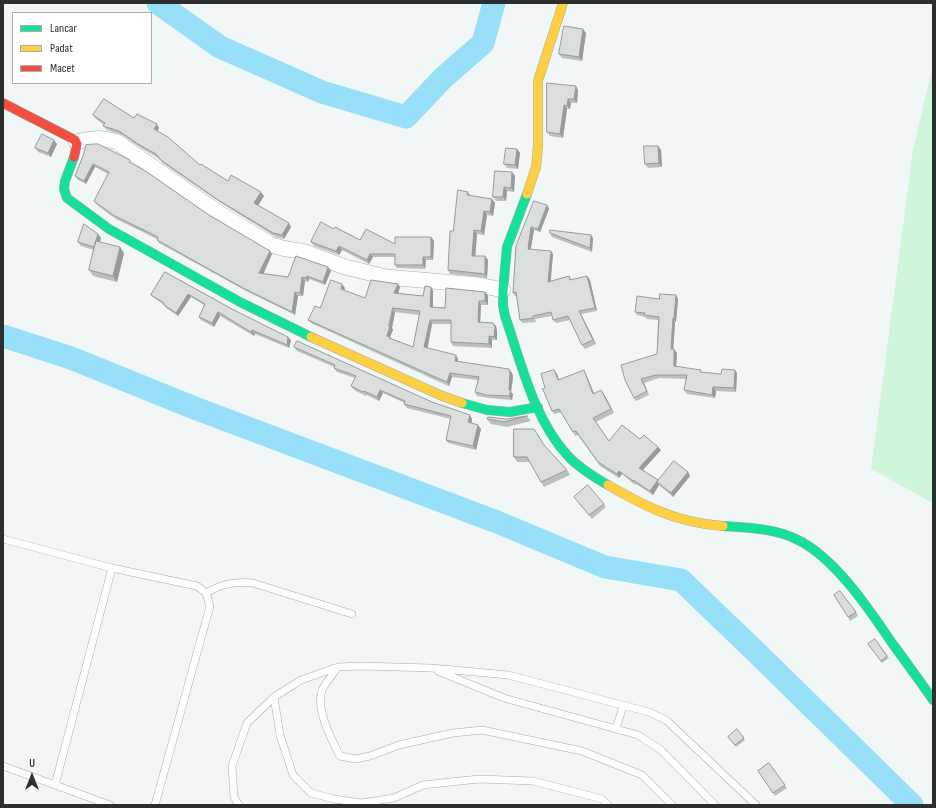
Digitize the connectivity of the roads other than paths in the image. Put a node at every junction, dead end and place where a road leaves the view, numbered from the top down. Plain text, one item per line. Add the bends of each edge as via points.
1 (563, 3) edge
2 (3, 103) edge
3 (76, 142) junction
4 (503, 290) junction
5 (538, 406) junction
6 (3, 539) edge
7 (112, 568) junction
8 (206, 593) junction
9 (352, 614) dead end
10 (338, 667) junction
11 (431, 668) junction
12 (274, 697) junction
13 (933, 700) edge
14 (623, 706) junction
15 (616, 729) junction
16 (3, 766) edge
17 (55, 785) junction
18 (110, 805) edge
19 (154, 805) edge
20 (239, 805) edge
21 (608, 805) edge
22 (672, 805) edge
23 (715, 805) edge
24 (756, 805) edge

1 - 4 main road via 538,82 536,167 506,247
2 - 3 main road via 73,138
3 - 4 street via 93,138 117,142 216,211 272,245 305,252 345,267 386,277 478,285
3 - 5 main road via 77,148 64,181 64,191 67,198 110,228 260,313 440,395 474,407 500,412
4 - 5 main road via 505,316
5 - 13 main road via 548,428 567,455 587,472 649,507 681,520 777,532 808,546 855,591
6 - 7 lane
7 - 8 lane via 197,586
7 - 17 lane
8 - 9 lane via 224,584 247,582
8 - 19 lane via 210,606
10 - 11 lane
10 - 12 lane via 301,680
10 - 22 lane via 322,689 321,708 329,735 340,756 355,759 399,745 453,733 482,730 582,751 642,775
11 - 14 lane via 508,675
11 - 15 lane via 504,698
12 - 20 lane via 247,724 232,766 234,797
12 - 21 lane via 280,735 293,775 311,793 361,803 394,798 423,785 479,779 533,781 602,799
14 - 15 lane
14 - 24 lane via 649,712 666,720
15 - 23 lane via 638,735 660,750
16 - 17 lane
17 - 18 lane

